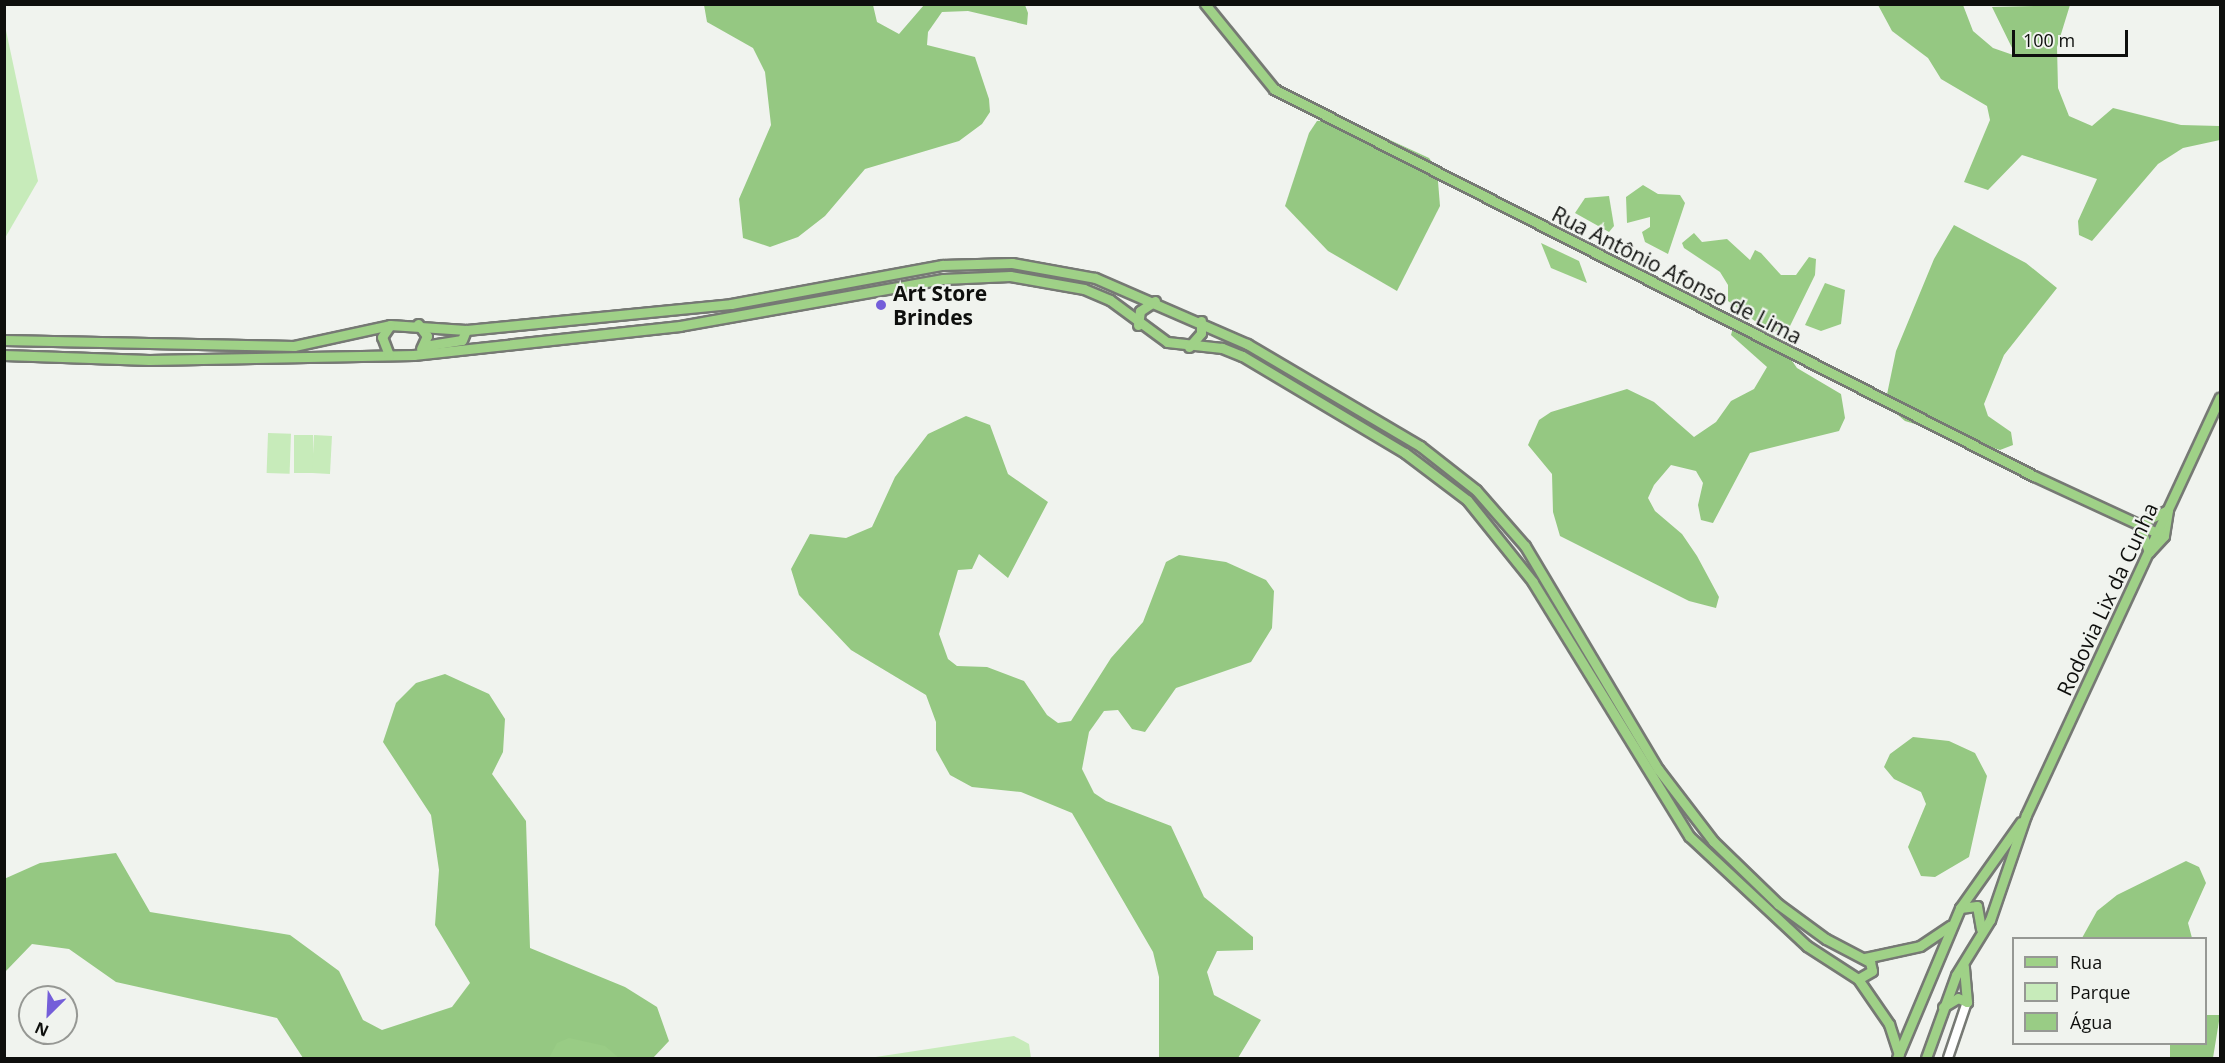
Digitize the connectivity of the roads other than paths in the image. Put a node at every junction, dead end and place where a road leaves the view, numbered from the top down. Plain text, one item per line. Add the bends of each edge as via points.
1 (1205, 4) edge
2 (1155, 301) junction
3 (1202, 321) junction
4 (418, 324) junction
5 (390, 325) junction
6 (1138, 325) junction
7 (466, 330) junction
8 (4, 340) edge
9 (424, 346) junction
10 (1189, 347) junction
11 (4, 355) edge
12 (389, 355) junction
13 (414, 355) junction
14 (2220, 398) edge
15 (2168, 510) junction
16 (2139, 524) junction
17 (2161, 534) junction
18 (2149, 552) junction
19 (2026, 815) junction
20 (1960, 908) junction
21 (1950, 926) junction
22 (1980, 937) junction
23 (1864, 958) junction
24 (1964, 963) junction
25 (1858, 980) junction
26 (1967, 1002) junction
27 (1943, 1007) junction
28 (1898, 1056) edge
29 (1926, 1059) edge
30 (1948, 1059) edge

1 - 16 main road, Rua Antônio Afonso de Lima via 1274,89 1836,376
2 - 3 main road
2 - 6 main road via 1140,311
2 - 7 main road via 1056,268 978,263 731,304
3 - 10 main road via 1201,333
3 - 23 main road via 1420,446 1476,490 1546,577 1658,769 1713,841 1808,928
4 - 5 main road
4 - 7 main road
4 - 9 main road via 425,332
5 - 8 main road via 294,346
5 - 12 main road via 382,338
6 - 10 main road via 1167,342
6 - 13 main road via 1110,300 1084,289 978,276 680,326
7 - 9 main road via 462,340
9 - 13 main road
10 - 25 main road via 1221,348 1242,357 1405,453 1467,500 1533,582 1689,836 1771,917
11 - 12 main road via 149,360
12 - 13 main road
14 - 15 main road, Rodovia Lix da Cunha
15 - 16 main road
15 - 17 main road, Rodovia Lix da Cunha
16 - 17 main road, Rua Antônio Afonso de Lima
16 - 18 main road
17 - 18 main road, Rodovia Lix da Cunha
18 - 19 main road, Rodovia Lix da Cunha
19 - 20 main road, Rodovia Lix da Cunha
19 - 22 main road, Rodovia Lix da Cunha
20 - 21 main road, Rodovia Lix da Cunha
20 - 22 main road via 1977,906 1982,912
21 - 23 main road via 1911,949
21 - 28 main road, Rodovia Lix da Cunha
22 - 24 main road, Rodovia Lix da Cunha
23 - 25 main road via 1872,971
24 - 26 main road
24 - 27 main road, Rodovia Lix da Cunha
25 - 28 main road via 1889,1023
26 - 27 main road via 1958,998
26 - 30 street
27 - 29 main road, Rodovia Lix da Cunha

